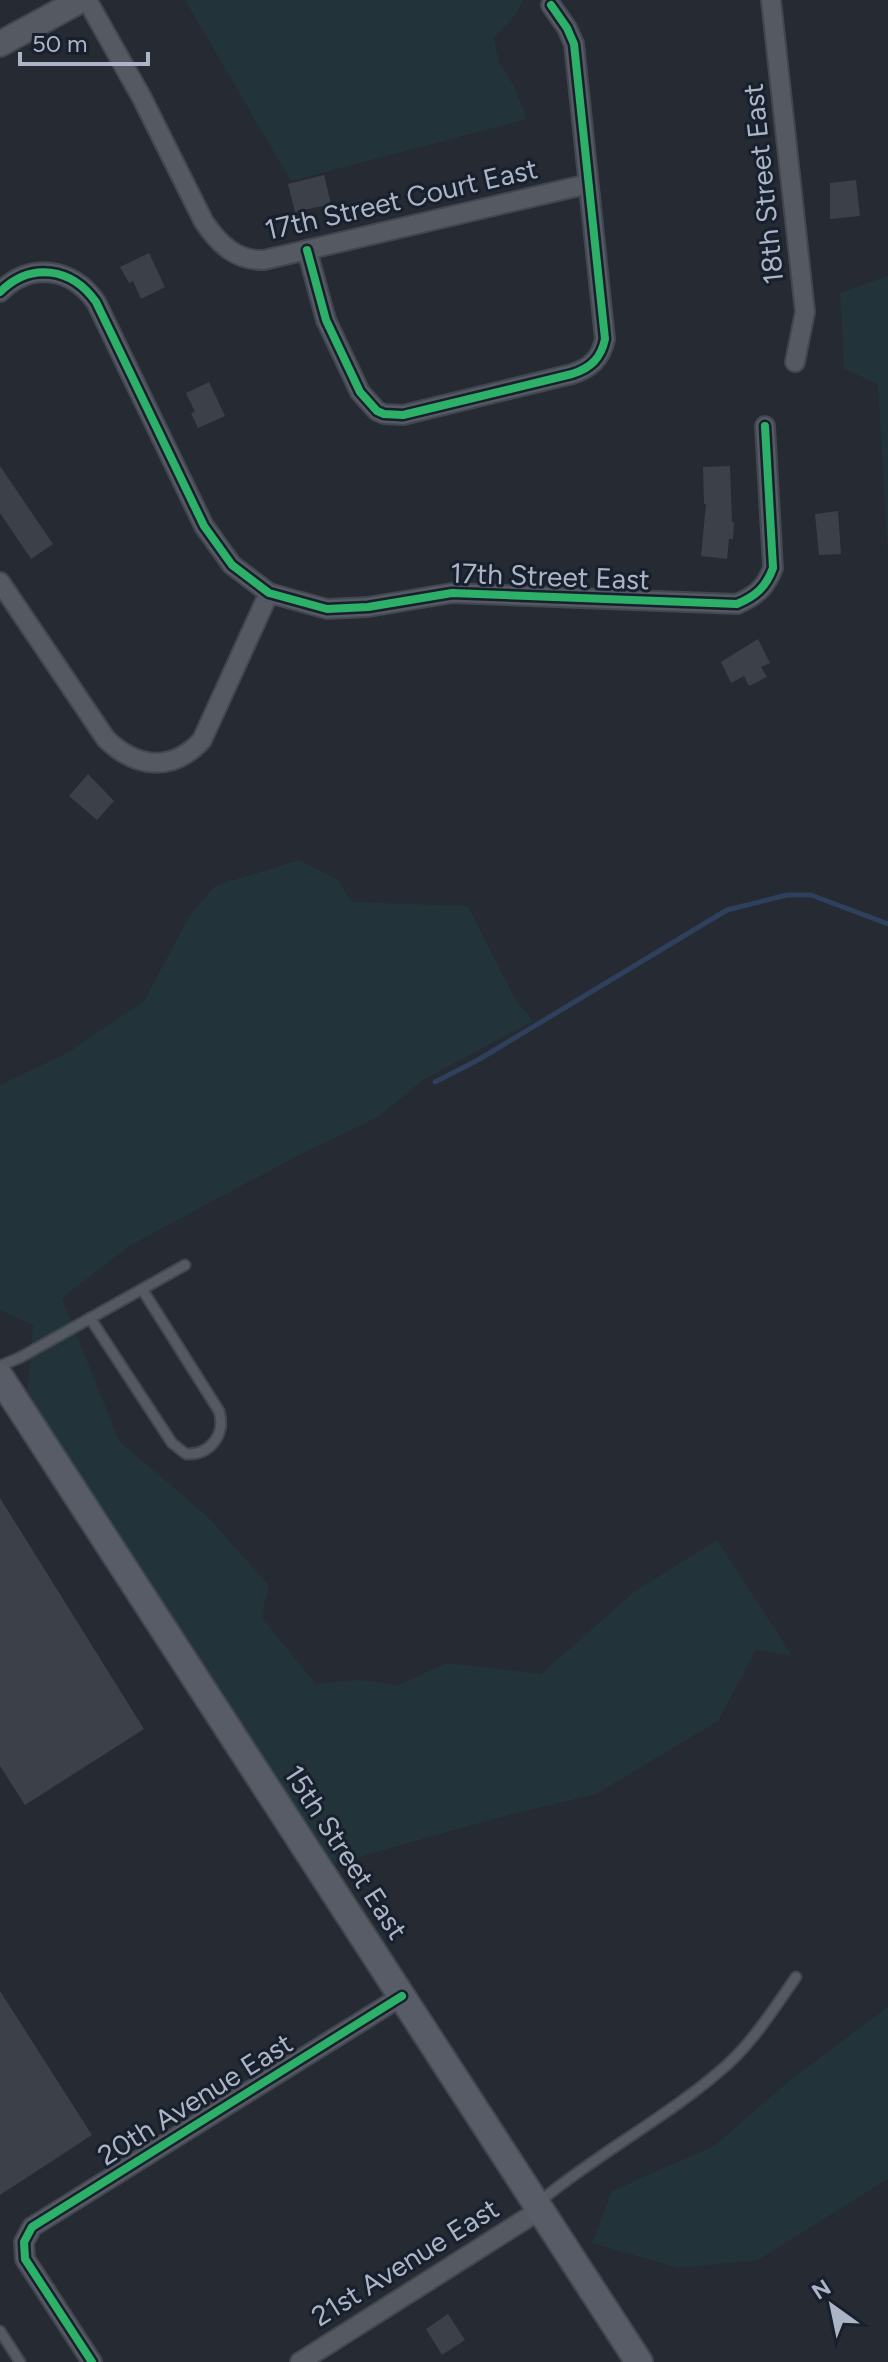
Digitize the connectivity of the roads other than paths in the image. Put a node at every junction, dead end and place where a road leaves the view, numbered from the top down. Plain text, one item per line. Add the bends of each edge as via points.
1 (84, 0) edge
2 (771, 0) edge
3 (551, 5) dead end
4 (0, 44) edge
5 (588, 184) junction
6 (307, 250) junction
7 (0, 292) edge
8 (795, 362) dead end
9 (765, 426) dead end
10 (0, 582) edge
11 (269, 593) junction
12 (185, 1265) dead end
13 (142, 1289) junction
14 (90, 1318) junction
15 (0, 1366) edge
16 (0, 1377) edge
17 (796, 1977) dead end
18 (402, 1996) junction
19 (538, 2207) junction
20 (0, 2331) edge
21 (20, 2362) edge
22 (92, 2362) edge
23 (300, 2362) edge
24 (639, 2362) edge

1 - 4 street
1 - 6 street, 17th Street Court East via 215,239 238,256 255,260
2 - 8 street, 18th Street East via 805,312
3 - 5 street via 574,44
5 - 6 street, 17th Street Court East
5 - 6 street via 605,339 596,361 572,374 403,415 377,411 360,392 326,320
7 - 11 street, 17th Street East via 19,278 52,272 86,289 213,542 232,565
9 - 11 street, 17th Street East via 773,568 762,588 737,604 452,593 345,609
10 - 11 street via 106,739 126,756 152,763 181,757 202,740
12 - 13 lane
13 - 14 lane
13 - 14 lane via 219,1411 220,1434 203,1452 186,1454 172,1443
14 - 15 lane
16 - 18 main road, 15th Street East
17 - 19 lane via 760,2029 728,2063 568,2178
18 - 19 main road, 15th Street East
18 - 22 street, 20th Avenue East via 32,2227 23,2249 29,2268
19 - 23 street, 21st Avenue East
19 - 24 main road, 15th Street East
20 - 21 lane

